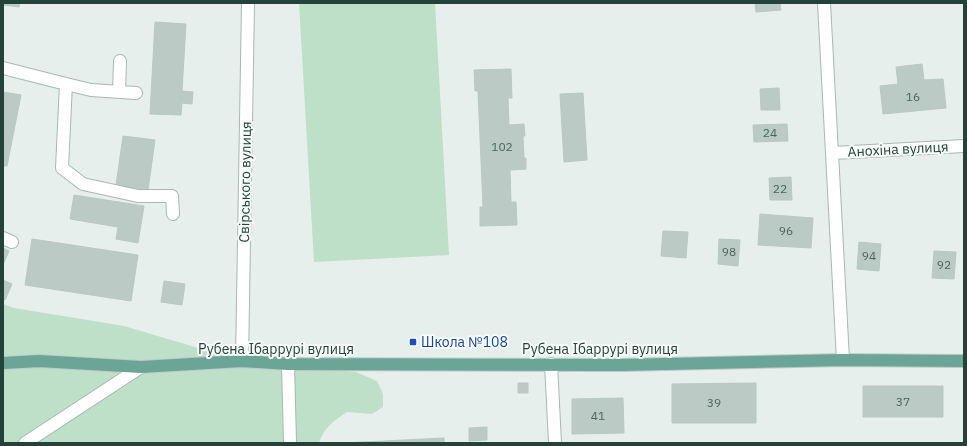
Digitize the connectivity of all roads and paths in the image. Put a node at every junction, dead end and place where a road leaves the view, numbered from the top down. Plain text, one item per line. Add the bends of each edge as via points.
1 (248, 3) edge
2 (824, 3) edge
3 (120, 61) dead end
4 (3, 68) edge
5 (66, 84) junction
6 (119, 92) junction
7 (136, 93) dead end
8 (964, 146) edge
9 (832, 152) junction
10 (173, 214) dead end
11 (843, 360) junction
12 (242, 361) junction
13 (964, 361) edge
14 (3, 363) edge
15 (288, 364) junction
16 (551, 364) junction
17 (140, 367) junction
18 (25, 443) edge
19 (290, 443) edge
20 (555, 443) edge

1 - 12 street, Свірського вулиця
2 - 9 street
3 - 6 street
4 - 5 street
5 - 6 street via 91,90
5 - 10 street via 62,168 82,184 138,196 172,196
6 - 7 street
8 - 9 street, Анохіна вулиця
9 - 11 street
11 - 13 main road, Рубена Ібаррурі вулиця
11 - 16 main road, Рубена Ібаррурі вулиця
12 - 15 main road, Рубена Ібаррурі вулиця
12 - 17 main road, Рубена Ібаррурі вулиця
14 - 17 main road, Рубена Ібаррурі вулиця via 40,361
15 - 16 main road, Рубена Ібаррурі вулиця
15 - 19 street
16 - 20 street
17 - 18 street

